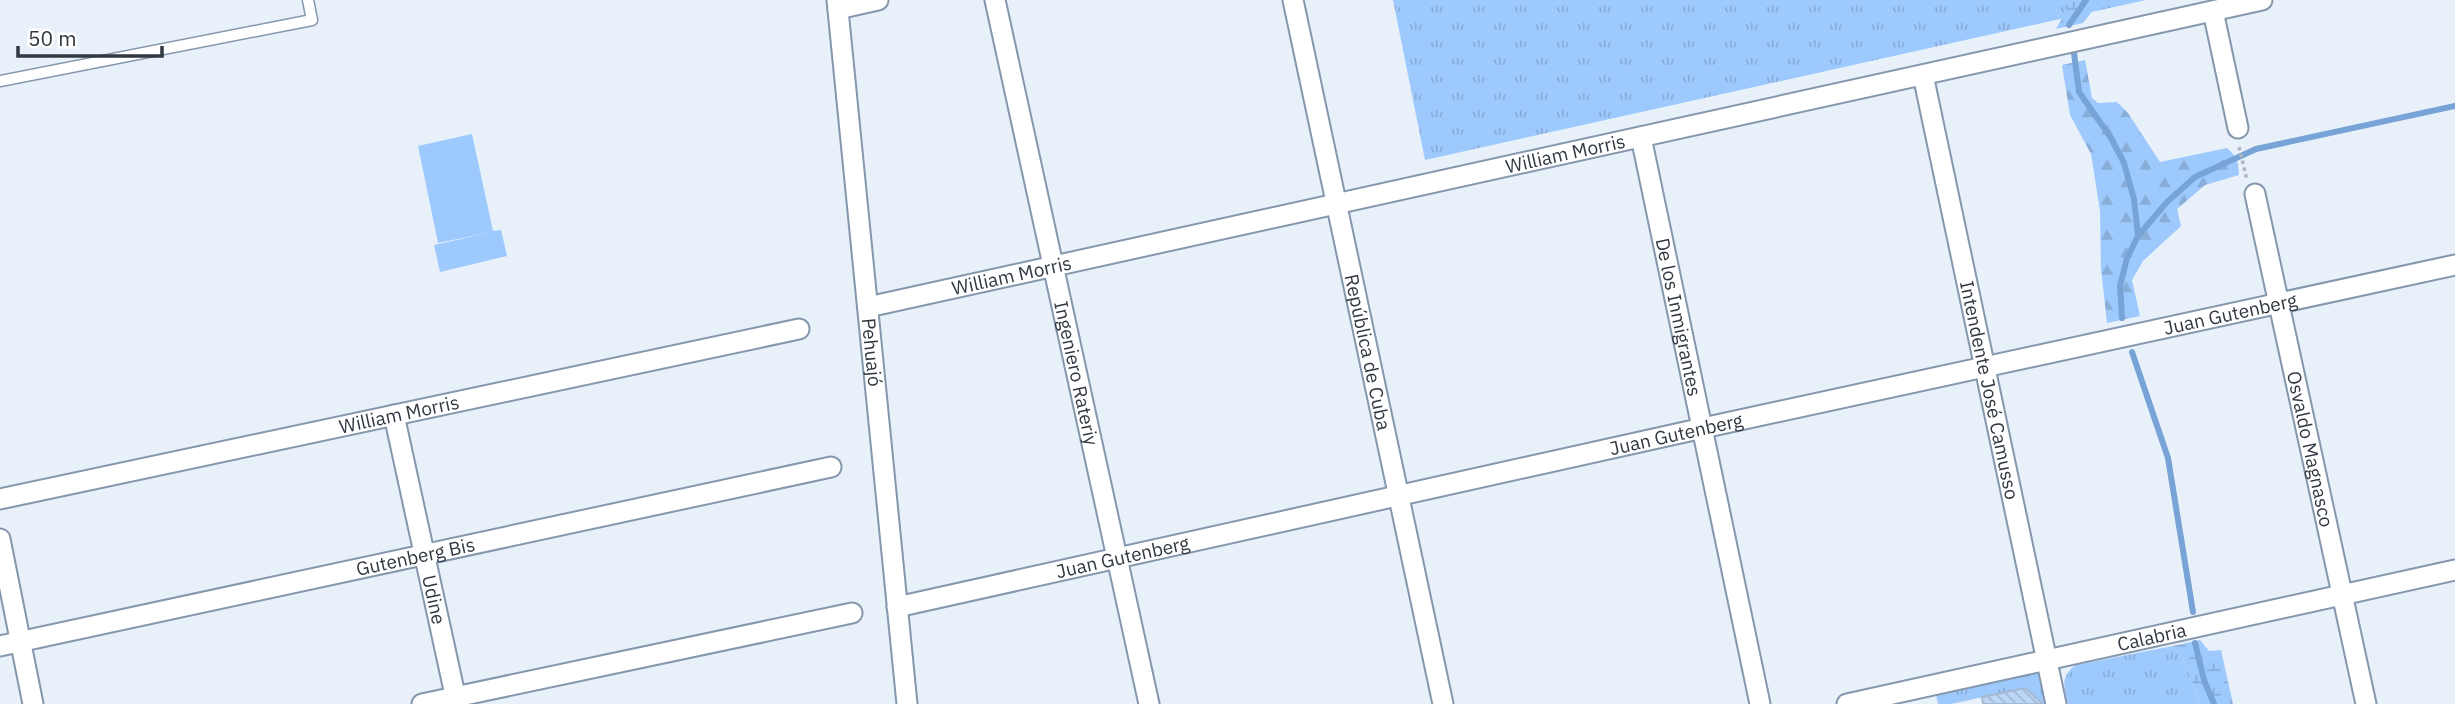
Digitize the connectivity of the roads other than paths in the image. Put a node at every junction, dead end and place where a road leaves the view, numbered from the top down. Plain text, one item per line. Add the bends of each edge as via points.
1 (307, 0) edge
2 (878, 0) edge
3 (995, 0) edge
4 (1293, 0) edge
5 (2262, 0) edge
6 (838, 4) edge
7 (2213, 11) junction
8 (1923, 75) junction
9 (0, 81) edge
10 (2238, 128) dead end
11 (1641, 137) junction
12 (2255, 194) dead end
13 (1336, 204) junction
14 (2455, 265) edge
15 (1053, 266) junction
16 (2279, 303) junction
17 (868, 307) junction
18 (799, 329) dead end
19 (1985, 368) junction
20 (394, 415) junction
21 (1703, 428) junction
22 (831, 467) dead end
23 (1399, 496) junction
24 (0, 499) edge
25 (0, 540) edge
26 (425, 555) junction
27 (1116, 557) junction
28 (2455, 570) edge
29 (2342, 595) junction
30 (897, 607) junction
31 (852, 613) dead end
32 (20, 642) junction
33 (0, 646) edge
34 (2047, 660) junction
35 (456, 700) edge
36 (33, 704) edge
37 (422, 704) edge
38 (907, 704) edge
39 (1149, 704) edge
40 (1443, 704) edge
41 (1760, 704) edge
42 (1847, 704) edge
43 (2056, 704) edge
44 (2366, 704) edge

1 - 9 lane via 312,20
2 - 6 street
3 - 15 street, Ingeniero Rateriy
4 - 13 street, República de Cuba
5 - 7 street, William Morris
6 - 17 street, Pehuajó
7 - 8 street, William Morris
7 - 10 street
8 - 11 street, William Morris
8 - 19 street, Intendente José Camusso
11 - 13 street, William Morris
11 - 21 street, De los Inmigrantes
12 - 16 street, Osvaldo Magnasco
13 - 15 street, William Morris
13 - 23 street, República de Cuba
14 - 16 street, Juan Gutenberg
15 - 17 street, William Morris
15 - 27 street, Ingeniero Rateriy
16 - 19 street, Juan Gutenberg
16 - 29 street, Osvaldo Magnasco
17 - 30 street, Pehuajó
18 - 20 street, William Morris
19 - 21 street, Juan Gutenberg
19 - 34 street, Intendente José Camusso
20 - 24 street, William Morris
20 - 26 street, Udine
21 - 23 street, Juan Gutenberg
21 - 41 street, De los Inmigrantes
22 - 26 street, Gutenberg Bis
23 - 27 street, Juan Gutenberg
23 - 40 street, República de Cuba
25 - 32 street
26 - 32 street, Gutenberg Bis
26 - 35 street, Udine
27 - 30 street, Juan Gutenberg
27 - 39 street, Ingeniero Rateriy
28 - 29 street, Calabria
29 - 34 street, Calabria
29 - 44 street, Osvaldo Magnasco
30 - 38 street, Pehuajó
31 - 35 street
32 - 33 street, Gutenberg Bis
32 - 36 street
34 - 42 street, Calabria
34 - 43 street, Intendente José Camusso
35 - 37 street

